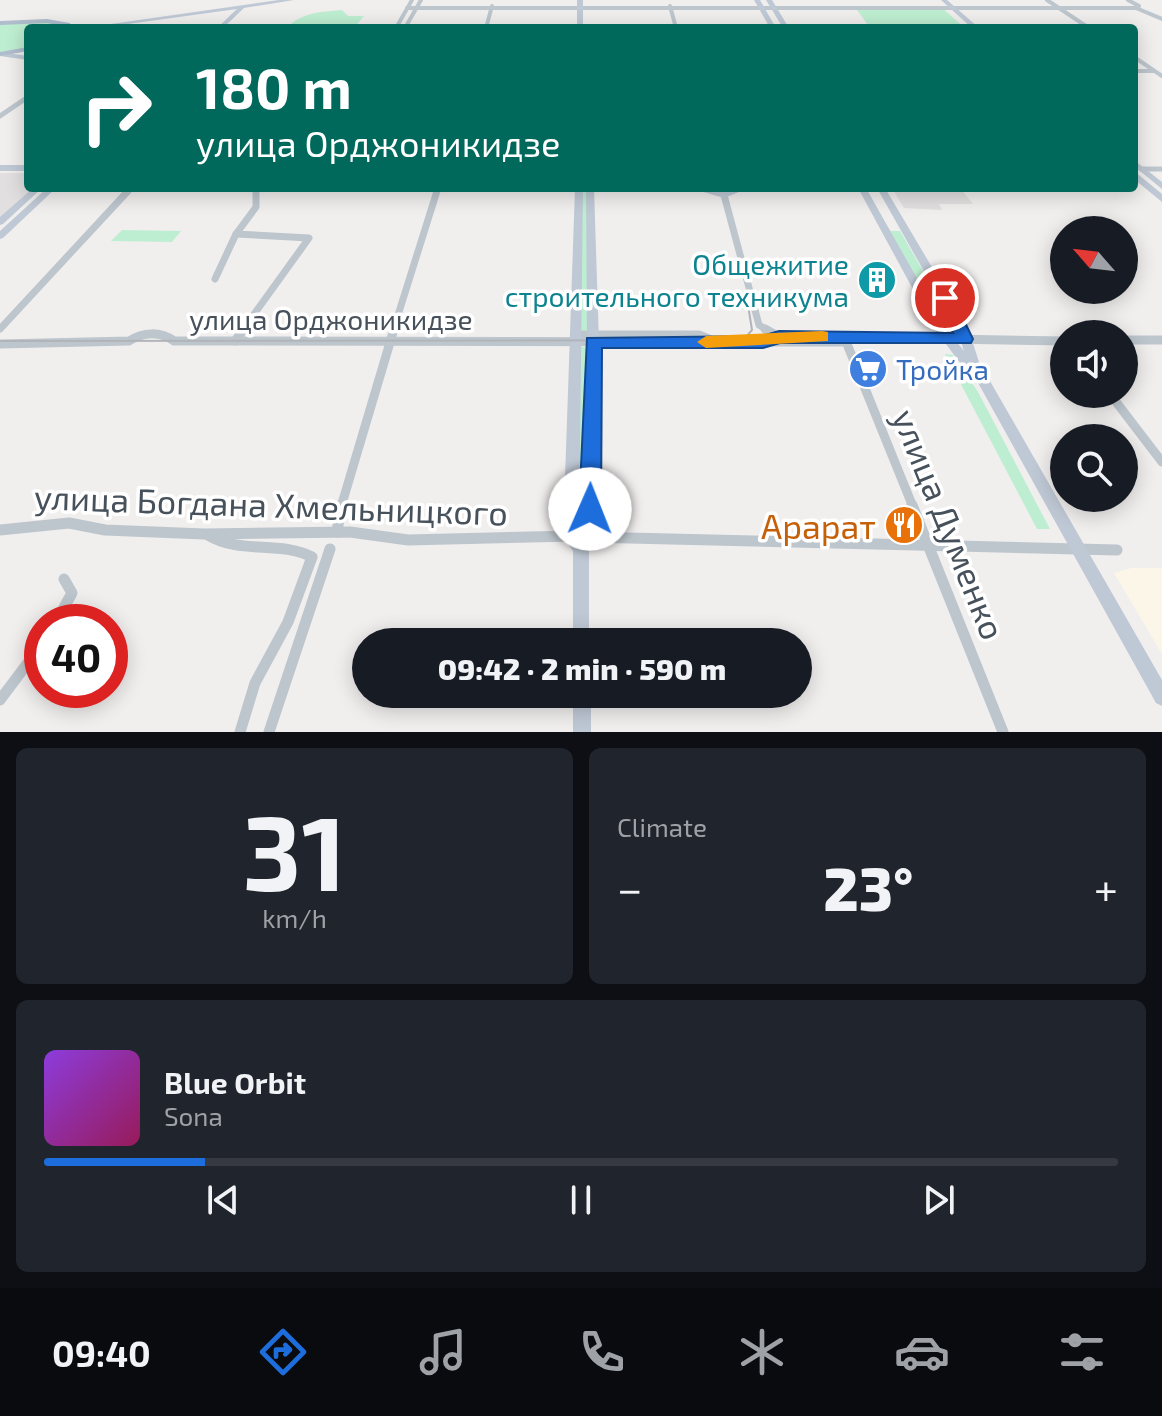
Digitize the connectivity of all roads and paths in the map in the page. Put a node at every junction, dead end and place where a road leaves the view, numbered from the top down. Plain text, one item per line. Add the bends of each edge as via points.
1 (261, 0) edge
2 (291, 0) edge
3 (936, 0) edge
4 (1047, 0) edge
5 (1128, 0) edge
6 (243, 3) edge
7 (759, 3) edge
8 (771, 3) edge
9 (409, 4) edge
10 (419, 4) edge
11 (584, 4) edge
12 (947, 5) edge
13 (492, 6) junction
14 (671, 6) junction
15 (1058, 8) junction
16 (1136, 8) junction
17 (134, 19) junction
18 (1162, 19) edge
19 (0, 20) edge
20 (63, 24) edge
21 (88, 24) edge
22 (107, 24) edge
23 (224, 24) edge
24 (398, 24) edge
25 (407, 24) edge
26 (487, 24) edge
27 (581, 24) edge
28 (587, 24) edge
29 (675, 24) edge
30 (771, 24) edge
31 (784, 24) edge
32 (964, 24) edge
33 (971, 24) edge
34 (1083, 24) edge
35 (24, 53) edge
36 (0, 54) edge
37 (1138, 59) edge
38 (1138, 71) edge
39 (1160, 73) edge
40 (24, 93) edge
41 (24, 100) edge
42 (0, 110) edge
43 (0, 116) edge
44 (0, 162) edge
45 (24, 165) edge
46 (24, 165) edge
47 (0, 168) edge
48 (1138, 169) edge
49 (1162, 169) edge
50 (1138, 171) edge
51 (1138, 172) edge
52 (1162, 186) edge
53 (34, 192) edge
54 (48, 192) edge
55 (127, 192) edge
56 (256, 192) edge
57 (437, 192) edge
58 (579, 192) edge
59 (590, 192) edge
60 (711, 192) edge
61 (733, 192) edge
62 (864, 192) edge
63 (883, 192) edge
64 (724, 195) junction
65 (1162, 199) edge
66 (0, 222) edge
67 (884, 228) junction
68 (904, 228) junction
69 (236, 234) junction
70 (0, 236) edge
71 (585, 251) junction
72 (215, 279) dead end
73 (0, 329) edge
74 (779, 337) junction
75 (577, 339) junction
76 (593, 339) junction
77 (845, 339) junction
78 (957, 339) junction
79 (1138, 340) edge
80 (1162, 340) edge
81 (235, 341) junction
82 (392, 341) junction
83 (1050, 341) edge
84 (763, 342) junction
85 (0, 344) edge
86 (1121, 408) edge
87 (1162, 462) edge
88 (0, 530) edge
89 (337, 532) junction
90 (208, 535) junction
91 (581, 541) junction
92 (929, 544) junction
93 (330, 549) dead end
94 (1078, 550) junction
95 (1117, 550) dead end
96 (64, 579) dead end
97 (66, 604) edge
98 (581, 628) edge
99 (24, 668) edge
100 (1162, 682) edge
101 (1162, 697) edge
102 (0, 700) edge
103 (582, 708) edge
104 (240, 732) edge
105 (269, 732) edge
106 (582, 732) edge
107 (1003, 732) edge

1 - 6 street
2 - 6 street
3 - 12 street
4 - 15 street
5 - 16 street
6 - 17 street
6 - 23 street
7 - 8 street
7 - 14 street
7 - 30 street
8 - 12 street
8 - 31 street
9 - 10 street
9 - 24 street
10 - 13 street
10 - 25 street
11 - 13 street
11 - 14 street
11 - 27 street
11 - 28 street
12 - 15 street
12 - 32 street
12 - 33 street
13 - 26 street
14 - 29 street
15 - 16 street
15 - 34 street
16 - 18 street
17 - 21 street
17 - 22 street
19 - 20 main road
35 - 36 street
37 - 39 street
38 - 39 street
40 - 42 street
41 - 43 street
44 - 45 street
46 - 47 street
48 - 49 street
50 - 52 street
51 - 65 street
53 - 66 street
54 - 70 street
55 - 73 street
56 - 69 street via 256,207
57 - 82 street
58 - 71 street
59 - 71 street
60 - 64 street
61 - 64 street
62 - 67 street
63 - 68 street
64 - 74 street via 759,325
67 - 68 street
67 - 78 street
68 - 78 street
69 - 72 street
69 - 81 street via 309,238
71 - 75 street
71 - 76 street
74 - 77 street, улица Орджоникидзе
74 - 84 street, улица Орджоникидзе
75 - 76 street, улица Орджоникидзе
75 - 82 street, улица Орджоникидзе
75 - 91 street
76 - 84 street, улица Орджоникидзе
76 - 91 street
77 - 78 street, улица Орджоникидзе
77 - 84 street, улица Орджоникидзе
77 - 92 street, улица Думенко
78 - 83 street, улица Орджоникидзе
78 - 94 street
79 - 80 street
81 - 82 street, улица Орджоникидзе
81 - 85 street, улица Орджоникидзе via 174,341 166,335 140,334 129,341
82 - 89 street via 344,489
86 - 87 street
88 - 90 street, улица Богдана Хмельницкого via 82,524
89 - 90 street, улица Богдана Хмельницкого
89 - 91 street, улица Богдана Хмельницкого via 408,540
90 - 104 street via 220,545 312,557 288,622 255,683
91 - 92 street, улица Богдана Хмельницкого
91 - 98 street
92 - 94 street, улица Богдана Хмельницкого
92 - 107 street, улица Думенко
93 - 105 street
94 - 95 street, улица Богдана Хмельницкого
94 - 100 street via 1100,575
94 - 101 street
96 - 97 street via 72,593
99 - 102 street
103 - 106 street

